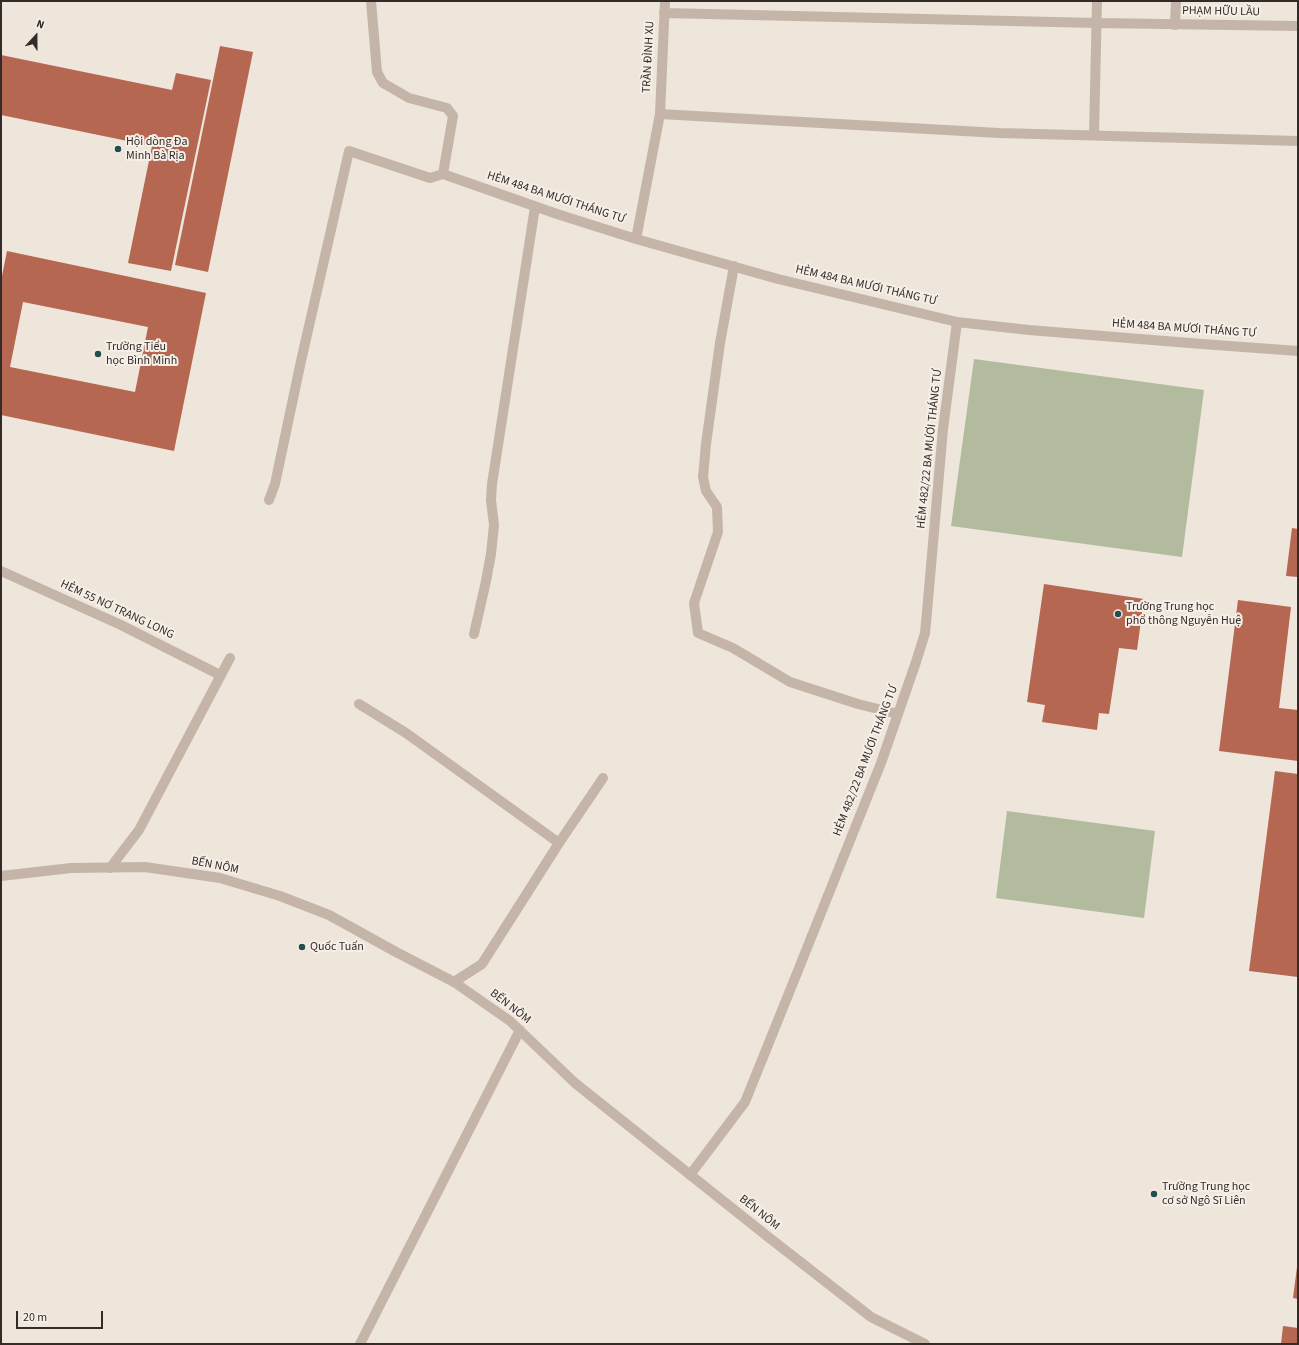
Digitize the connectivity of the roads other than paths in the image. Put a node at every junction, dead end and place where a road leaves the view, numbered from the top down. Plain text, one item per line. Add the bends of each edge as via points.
1 (371, 1) edge
2 (665, 1) edge
3 (1097, 1) edge
4 (1176, 1) edge
5 (664, 13) junction
6 (1097, 24) junction
7 (1175, 25) junction
8 (1298, 26) edge
9 (660, 114) junction
10 (1094, 135) junction
11 (1298, 141) edge
12 (443, 174) junction
13 (535, 206) junction
14 (636, 239) junction
15 (734, 266) junction
16 (957, 322) junction
17 (1298, 351) edge
18 (268, 500) dead end
19 (1, 571) edge
20 (474, 634) dead end
21 (230, 658) dead end
22 (220, 675) junction
23 (359, 704) dead end
24 (898, 714) junction
25 (603, 778) dead end
26 (559, 843) junction
27 (110, 868) junction
28 (1, 876) edge
29 (454, 982) junction
30 (520, 1030) junction
31 (690, 1175) junction
32 (360, 1344) edge
33 (925, 1344) edge

1 - 12 street via 377,72 383,83 409,98 447,108 453,116
2 - 5 street, TRẦN ĐÌNH XU
3 - 6 street
4 - 7 street
5 - 6 street, PHẠM HỮU LẦU
5 - 9 street, TRẦN ĐÌNH XU
6 - 7 street, PHẠM HỮU LẦU
6 - 10 street
7 - 8 street, PHẠM HỮU LẦU
9 - 10 street via 999,133
9 - 14 street, TRẦN ĐÌNH XU
10 - 11 street
12 - 13 street, HẺM 484 BA MƯƠI THÁNG TƯ
12 - 18 street via 430,178 350,151 300,361 275,484
13 - 14 street, HẺM 484 BA MƯƠI THÁNG TƯ
13 - 20 street via 492,484 490,500 494,525 491,554
14 - 15 street, HẺM 484 BA MƯƠI THÁNG TƯ
15 - 16 street, HẺM 484 BA MƯƠI THÁNG TƯ
15 - 24 street via 706,444 703,477 706,491 717,507 718,532 694,603 698,633 733,648 790,682
16 - 17 street, HẺM 484 BA MƯƠI THÁNG TƯ
16 - 24 street, HẺM 482/22 BA MƯƠI THÁNG TƯ via 943,428 925,633
19 - 22 street, HẺM 55 NƠ TRANG LONG via 121,625
21 - 22 street
22 - 27 street via 139,830
23 - 26 street via 406,733
24 - 31 street, HẺM 482/22 BA MƯƠI THÁNG TƯ via 881,763 745,1102
25 - 26 street
26 - 29 street via 482,964
27 - 28 street, BẾN NÔM via 71,868
27 - 29 street, BẾN NÔM via 146,867 220,878 280,896 329,915
29 - 30 street, BẾN NÔM
30 - 31 street, BẾN NÔM via 575,1083
30 - 32 street
31 - 33 street, BẾN NÔM via 871,1318

